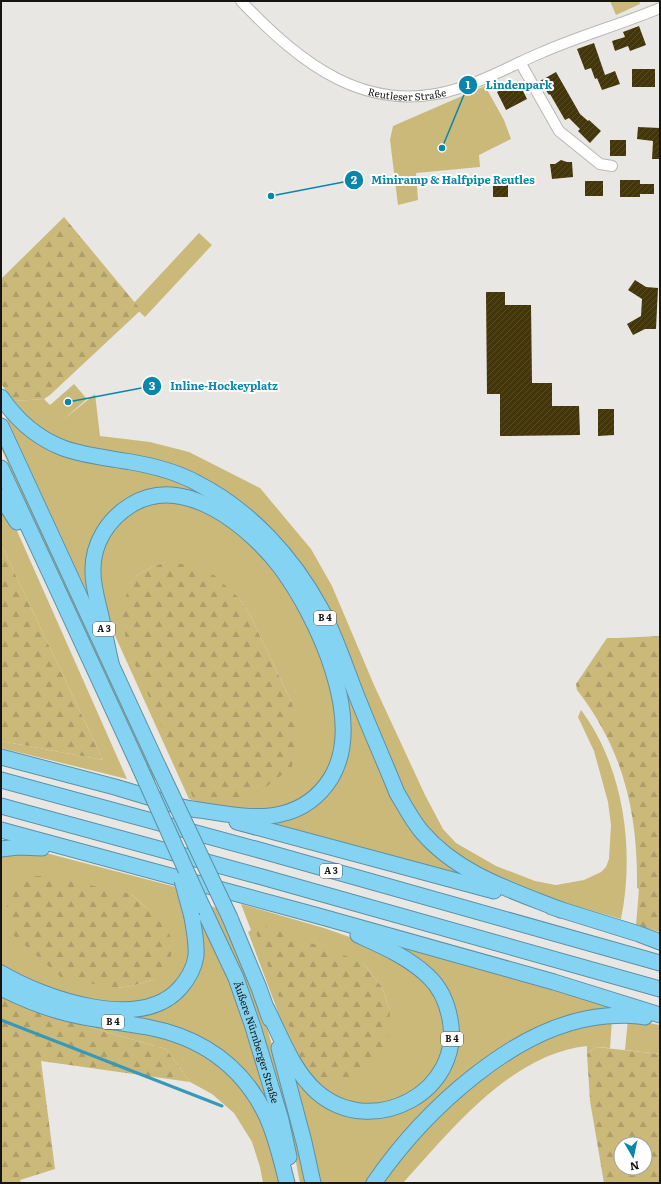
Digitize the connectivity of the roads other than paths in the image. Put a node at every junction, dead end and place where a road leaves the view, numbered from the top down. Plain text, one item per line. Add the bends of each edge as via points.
1 (241, 1) edge
2 (660, 8) edge
3 (520, 62) junction
4 (612, 166) dead end
5 (1, 397) edge
6 (1, 426) edge
7 (1, 468) edge
8 (1, 497) edge
9 (61, 597) junction
10 (111, 663) junction
11 (1, 757) edge
12 (1, 780) edge
13 (1, 806) edge
14 (186, 808) junction
15 (167, 829) junction
16 (1, 830) edge
17 (1, 849) edge
18 (93, 855) junction
19 (561, 910) junction
20 (315, 915) junction
21 (660, 942) edge
22 (660, 963) edge
23 (1, 973) edge
24 (1, 988) edge
25 (660, 989) edge
26 (267, 1009) junction
27 (660, 1015) edge
28 (660, 1021) edge
29 (288, 1183) edge
30 (295, 1183) edge
31 (313, 1183) edge
32 (374, 1183) edge

1 - 3 street, Reutleser Straße via 312,65 324,73 366,91 407,97 433,95 472,84
2 - 3 street, Reutleser Straße
3 - 4 street via 559,131 600,164
5 - 19 highway, B 4 via 19,420 54,444 182,476 215,493 258,526 292,564 321,610 397,793 421,831 451,860 474,874
6 - 10 highway, B 4
7 - 9 highway
8 - 9 highway
9 - 15 highway, bridge
10 - 14 highway, A 3 via 94,585 94,557 100,538 111,520 134,503 148,498 168,494 186,497 204,503 229,519 253,538 280,567 306,609 329,659 342,709 343,741 334,774 317,796 307,804 279,815 251,816
10 - 26 highway, Äußere Nürnberger Straße / B 4, bridge via 230,918
11 - 14 highway
12 - 22 highway, A 3
13 - 25 highway
14 - 19 highway
15 - 23 highway, bridge via 192,917 196,946 192,971 178,991 166,1000 138,1009 98,1008 37,991
15 - 30 highway, Äußere Nürnberger Straße, bridge via 236,978 281,1120
16 - 18 highway
17 - 18 highway via 29,847
18 - 20 highway
19 - 21 highway
20 - 26 highway, B 4 via 390,950 429,977 446,1002 449,1013 452,1042 446,1062 431,1085 406,1103 378,1111 349,1108 336,1104 318,1093 302,1076
20 - 27 highway via 554,982
24 - 29 highway, B 4 via 57,1010 82,1017 165,1031 205,1048 238,1074 249,1087 270,1125
26 - 31 highway, Äußere Nürnberger Straße / B 4 via 294,1102
28 - 32 highway via 624,1014 597,1016 572,1021 520,1045 491,1063 436,1109

